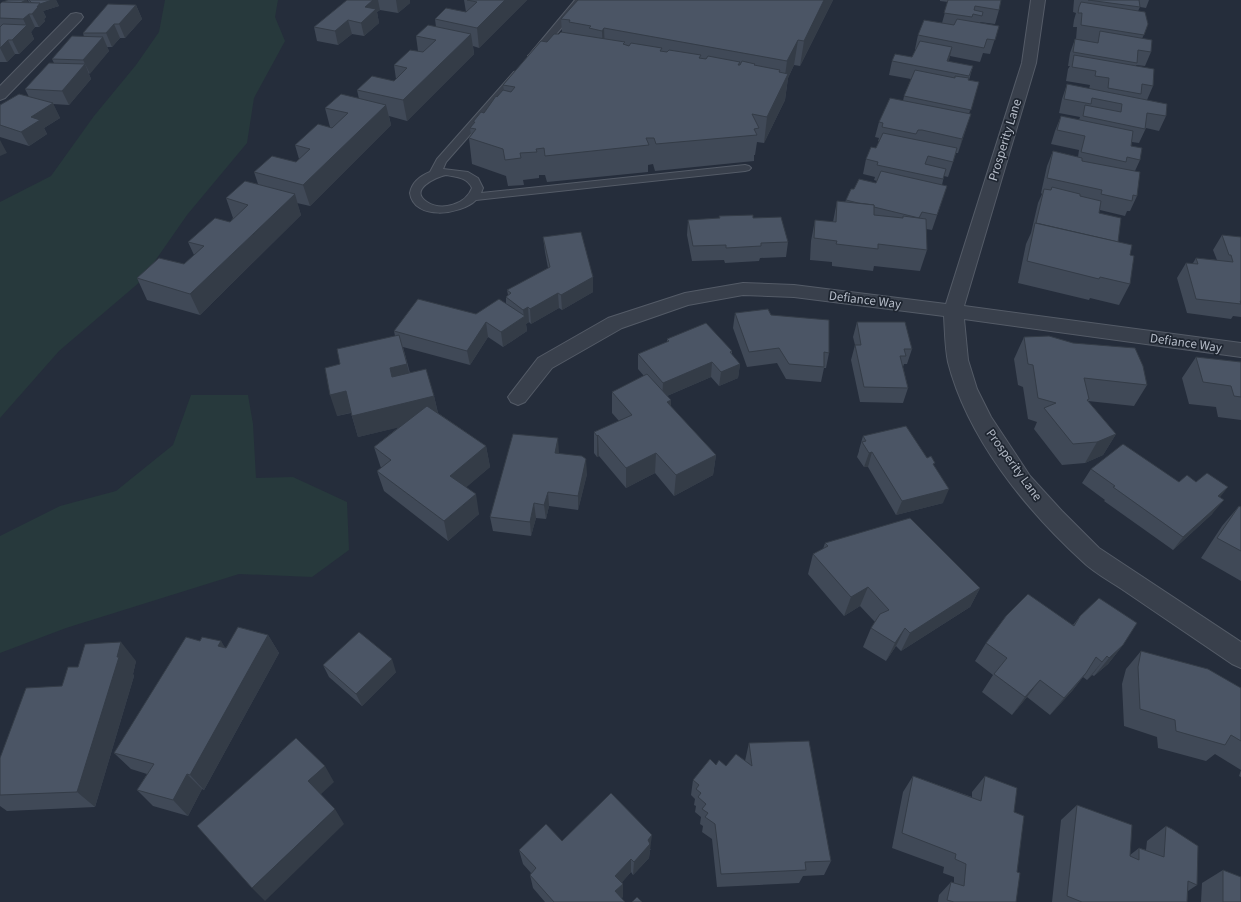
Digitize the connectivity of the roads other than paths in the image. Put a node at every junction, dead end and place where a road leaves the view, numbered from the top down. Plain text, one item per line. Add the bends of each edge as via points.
1 (580, 0) edge
2 (1038, 0) edge
3 (76, 17) dead end
4 (0, 95) edge
5 (745, 168) dead end
6 (435, 174) junction
7 (475, 197) junction
8 (953, 311) junction
9 (1241, 350) edge
10 (518, 397) dead end
11 (1241, 656) edge

1 - 6 lane via 441,161
2 - 8 street, Prosperity Lane via 1029,63
3 - 4 street
5 - 7 lane
6 - 7 lane via 456,172 474,179 478,185
6 - 7 lane via 415,188 414,194 422,205 435,209 450,209 464,205
8 - 9 street, Defiance Way
8 - 10 street, Defiance Way via 794,291 743,289 685,299 615,323 545,363
8 - 11 street, Prosperity Lane via 958,360 967,389 981,419 1022,482 1091,555

